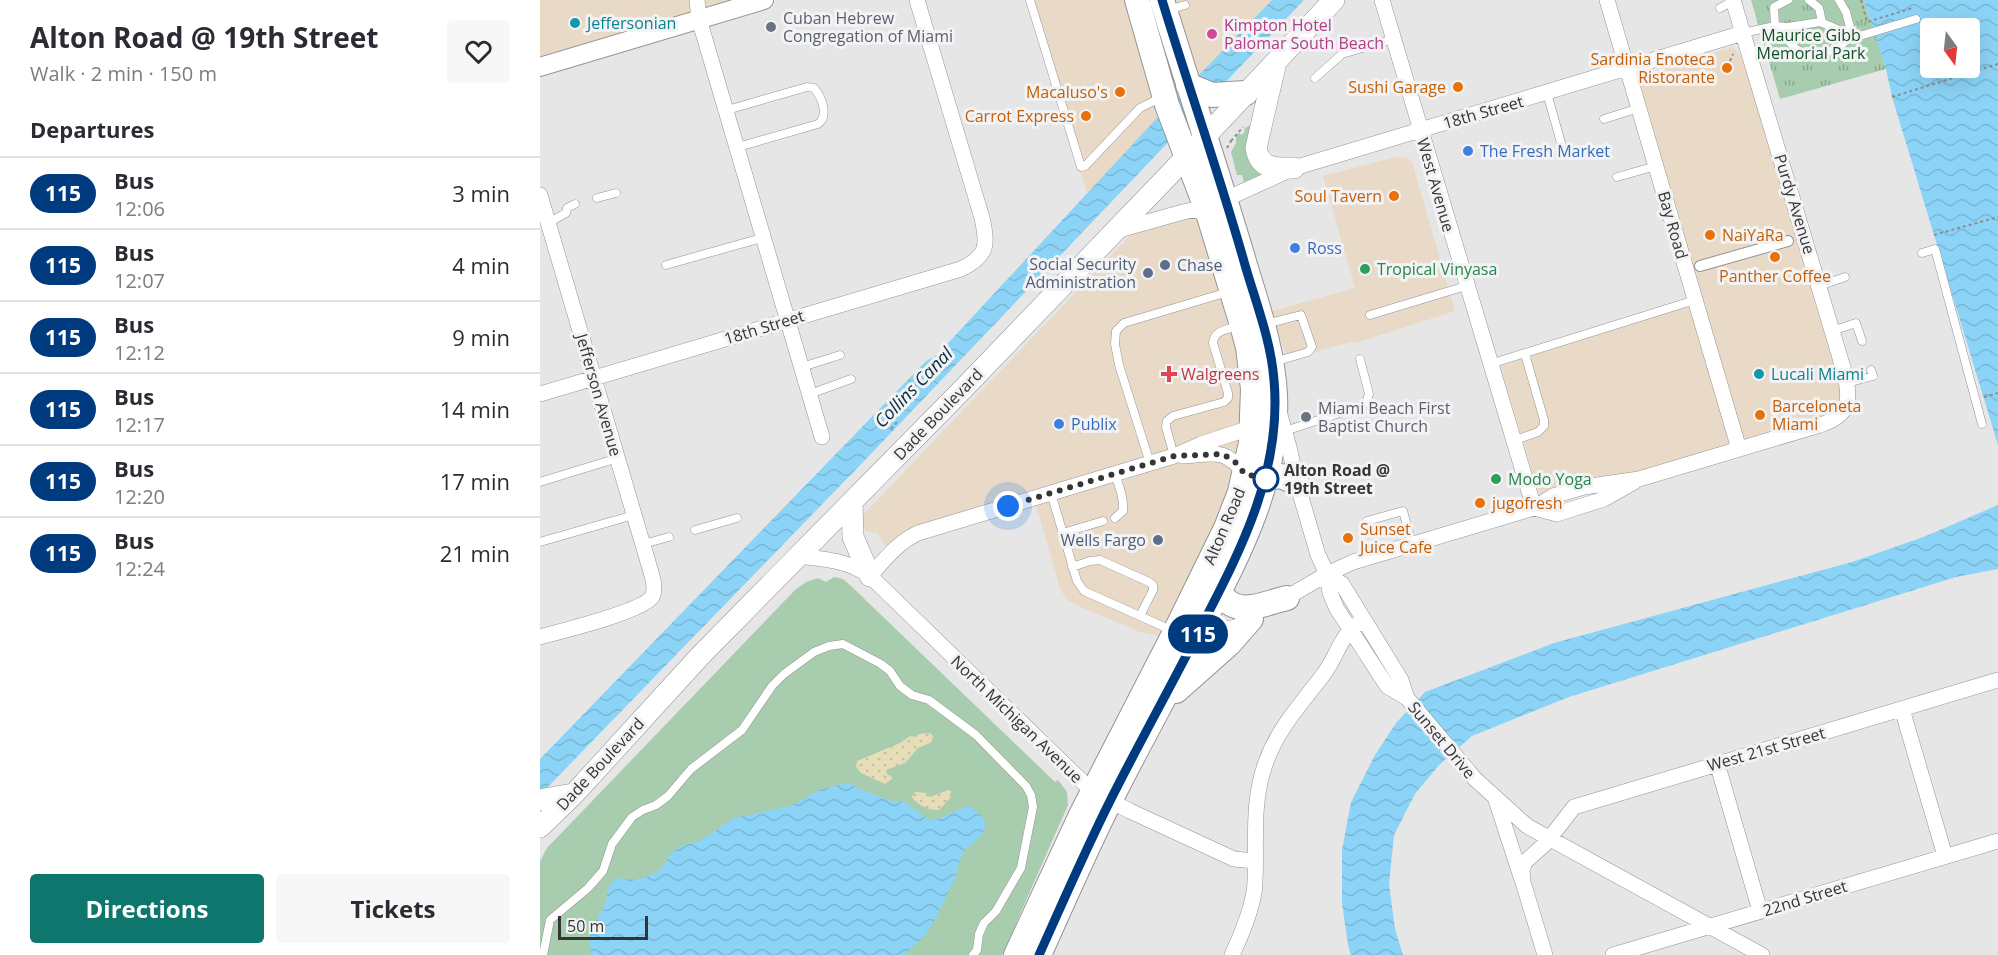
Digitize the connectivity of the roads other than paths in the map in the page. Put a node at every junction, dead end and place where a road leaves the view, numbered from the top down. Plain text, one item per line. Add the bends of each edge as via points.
1 (689, 0) edge
2 (697, 0) edge
3 (764, 0) edge
4 (917, 0) edge
5 (1030, 0) edge
6 (1137, 0) edge
7 (1334, 0) edge
8 (1382, 0) edge
9 (1607, 0) edge
10 (1788, 0) edge
11 (1809, 0) edge
12 (1839, 0) edge
13 (1729, 3) edge
14 (1171, 5) edge
15 (699, 19) junction
16 (1916, 20) dead end
17 (1822, 22) junction
18 (1775, 26) junction
19 (1743, 33) junction
20 (1393, 39) junction
21 (1849, 40) junction
22 (1276, 61) junction
23 (540, 67) edge
24 (1627, 69) junction
25 (1315, 78) dead end
26 (1188, 84) junction
27 (1246, 93) junction
28 (1547, 93) junction
29 (1166, 101) junction
30 (1639, 108) junction
31 (727, 110) junction
32 (1604, 119) dead end
33 (1201, 126) junction
34 (1420, 130) junction
35 (738, 147) junction
36 (1182, 147) junction
37 (1563, 150) dead end
38 (1656, 166) junction
39 (1293, 168) junction
40 (1617, 177) dead end
41 (616, 193) dead end
42 (540, 195) edge
43 (597, 198) dead end
44 (575, 204) dead end
45 (1217, 206) junction
46 (548, 223) junction
47 (1116, 230) junction
48 (765, 237) junction
49 (1788, 241) dead end
50 (1922, 253) dead end
51 (666, 265) dead end
52 (1700, 266) dead end
53 (1845, 277) dead end
54 (1466, 286) junction
55 (1819, 286) junction
56 (1232, 291) junction
57 (1695, 300) junction
58 (1370, 315) dead end
59 (789, 319) junction
60 (1252, 325) junction
61 (1832, 331) junction
62 (1862, 341) dead end
63 (1525, 354) junction
64 (840, 355) dead end
65 (1360, 359) dead end
66 (1272, 362) junction
67 (1490, 364) junction
68 (802, 367) junction
69 (1871, 370) dead end
70 (595, 377) junction
71 (851, 379) dead end
72 (1847, 383) junction
73 (540, 394) edge
74 (810, 394) junction
75 (1275, 399) junction
76 (1982, 424) dead end
77 (1252, 427) junction
78 (1285, 431) junction
79 (822, 437) dead end
80 (1513, 441) junction
81 (1739, 449) junction
82 (1174, 456) junction
83 (618, 458) junction
84 (1150, 464) junction
85 (1114, 474) junction
86 (1256, 476) junction
87 (540, 482) edge
88 (1297, 483) junction
89 (1051, 493) junction
90 (852, 502) junction
91 (1534, 508) junction
92 (634, 515) junction
93 (737, 518) dead end
94 (1115, 518) dead end
95 (1103, 521) dead end
96 (1366, 521) dead end
97 (695, 530) dead end
98 (1063, 533) junction
99 (669, 537) dead end
100 (540, 542) edge
101 (643, 544) junction
102 (1412, 544) junction
103 (797, 556) junction
104 (1072, 567) junction
105 (1327, 574) junction
106 (870, 576) junction
107 (1219, 592) junction
108 (1287, 598) junction
109 (1140, 616) junction
110 (1251, 619) junction
111 (1356, 625) junction
112 (1189, 628) junction
113 (540, 637) edge
114 (1998, 680) edge
115 (1163, 702) junction
116 (1902, 709) junction
117 (1717, 763) junction
118 (574, 794) junction
119 (1102, 796) junction
120 (540, 800) edge
121 (1496, 800) junction
122 (540, 827) edge
123 (1549, 839) junction
124 (1998, 841) edge
125 (1945, 856) junction
126 (1255, 861) junction
127 (1523, 882) junction
128 (1760, 911) junction
129 (1708, 927) junction
130 (543, 955) edge
131 (973, 955) edge
132 (1016, 955) edge
133 (1039, 955) edge
134 (1232, 955) edge
135 (1545, 955) edge
136 (1613, 955) edge
137 (1762, 955) edge

1 - 15 street
2 - 15 street
3 - 15 street
4 - 59 street, 18th Street via 982,218 986,246 976,260 961,268
5 - 29 lane via 1081,167 1140,108 1149,102
6 - 29 highway, Alton Road
7 - 22 main road, Dade Boulevard
8 - 20 street, West Avenue
9 - 24 street, Bay Road
10 - 18 lane via 1774,7
11 - 17 lane via 1819,8
12 - 21 lane via 1846,12
13 - 19 street, Purdy Avenue
14 - 26 highway, Alton Road
15 - 23 street
15 - 31 street
16 - 21 lane
17 - 18 lane
17 - 21 lane
18 - 19 lane
18 - 21 lane via 1796,49 1810,56 1835,50
19 - 24 street, 18th Street via 1692,44
19 - 55 street, Purdy Avenue
20 - 25 lane via 1342,54
20 - 34 street, West Avenue
22 - 27 main road, Dade Boulevard
22 - 39 main road via 1256,148 1266,166
24 - 28 street, 18th Street
24 - 30 street, Bay Road
26 - 27 highway via 1212,95
26 - 33 highway, Alton Road
27 - 33 main road, Dade Boulevard
28 - 34 street, 18th Street
28 - 37 lane
29 - 36 highway, Alton Road
30 - 32 lane
30 - 38 street, Bay Road
31 - 35 street
31 - 35 lane via 807,87 818,92 822,103 825,114 818,124
33 - 36 main road, Dade Boulevard
33 - 45 highway, Alton Road
34 - 39 street, 18th Street
34 - 54 street, West Avenue
35 - 48 street
36 - 45 highway, Alton Road
36 - 47 main road, Dade Boulevard
38 - 40 lane
38 - 57 street, Bay Road
39 - 45 street, 18th Street
41 - 43 lane
42 - 46 street, Jefferson Avenue
44 - 46 lane
45 - 47 street, 18th Street
45 - 56 highway, Alton Road
45 - 60 highway, Alton Road
46 - 70 street, Jefferson Avenue
47 - 90 main road, Dade Boulevard
48 - 51 lane
48 - 59 street
49 - 52 street
50 - 76 lane via 1935,249
53 - 55 lane
54 - 58 lane
54 - 67 street, West Avenue
55 - 61 street, Purdy Avenue
56 - 60 highway, Alton Road
56 - 84 lane via 1124,323 1116,331 1119,365
57 - 63 lane
57 - 81 street, Bay Road
59 - 68 street
59 - 70 street, 18th Street
60 - 66 highway, Alton Road
60 - 66 lane via 1301,315 1312,347 1308,352
60 - 77 highway, Alton Road
60 - 82 lane via 1217,333 1213,338 1228,398 1167,421
61 - 62 lane via 1856,323
61 - 72 street, Purdy Avenue
63 - 67 lane
63 - 80 lane via 1544,426
64 - 68 lane
65 - 78 lane via 1369,394 1366,403
66 - 75 highway, Alton Road
67 - 80 street, West Avenue
68 - 74 street
69 - 72 lane via 1873,376
70 - 73 street, 18th Street
70 - 83 street, Jefferson Avenue
71 - 74 lane
72 - 81 street, Purdy Avenue via 1848,400 1840,416
74 - 79 street
75 - 78 street, Sunset Drive
75 - 86 highway, Alton Road via 1272,441
77 - 82 street
77 - 86 highway, Alton Road
78 - 88 street, Sunset Drive
80 - 91 street, West Avenue
81 - 91 street via 1639,479 1604,499 1557,514
82 - 84 street
82 - 86 street via 1223,454
83 - 87 lane
83 - 92 street, Jefferson Avenue
84 - 85 street
85 - 89 street
85 - 94 lane via 1124,506
86 - 88 highway via 1281,476
86 - 107 highway, Alton Road via 1250,526
86 - 112 highway, Alton Road via 1234,511
88 - 105 street, Sunset Drive
89 - 98 lane
89 - 106 street via 911,537 897,546
90 - 103 main road, Dade Boulevard
90 - 106 main road via 854,537
91 - 102 street
92 - 100 lane
92 - 101 street, Jefferson Avenue
93 - 97 lane
95 - 98 lane
96 - 102 lane via 1403,511
98 - 104 lane
99 - 101 lane
101 - 113 street, Jefferson Avenue via 653,579 653,596 632,610
102 - 105 street via 1349,563
103 - 106 street, North Michigan Avenue via 844,563
103 - 118 main road, Dade Boulevard
104 - 109 lane via 1084,591
104 - 109 lane via 1100,560 1149,582 1153,590
105 - 108 street
105 - 111 street, Sunset Drive via 1330,592
106 - 119 street, North Michigan Avenue
107 - 108 highway via 1240,609
107 - 112 highway, Alton Road
108 - 110 street
109 - 112 lane
110 - 112 street via 1229,629
110 - 115 highway via 1229,644
111 - 121 street, Sunset Drive via 1383,666 1387,686 1407,698 1455,758
111 - 126 street via 1271,748 1257,797
112 - 115 highway, Alton Road
112 - 119 highway, Alton Road
114 - 116 street, West 21st Street
115 - 119 highway, Alton Road
116 - 117 street, West 21st Street
116 - 125 street
117 - 123 street, West 21st Street via 1579,805 1567,814
117 - 128 street
118 - 120 main road
118 - 122 main road, Dade Boulevard
119 - 126 street, North Michigan Avenue via 1234,859
119 - 132 highway, Alton Road
119 - 133 highway, Alton Road
121 - 123 street, Sunset Drive
121 - 127 street
123 - 127 street, West 21st Street via 1526,862
123 - 129 street, Sunset Drive
124 - 125 street, 22nd Street
125 - 128 street, 22nd Street
126 - 134 street via 1255,883
127 - 135 street
128 - 129 street, 22nd Street
129 - 136 street, 22nd Street
129 - 137 street, Sunset Drive
130 - 131 lane via 550,920 603,871 612,844 632,817 668,796 691,769 742,730 784,674 814,652 843,644 881,663 900,686 929,700 976,735 1031,795 1033,807 1022,868 996,911 984,923

